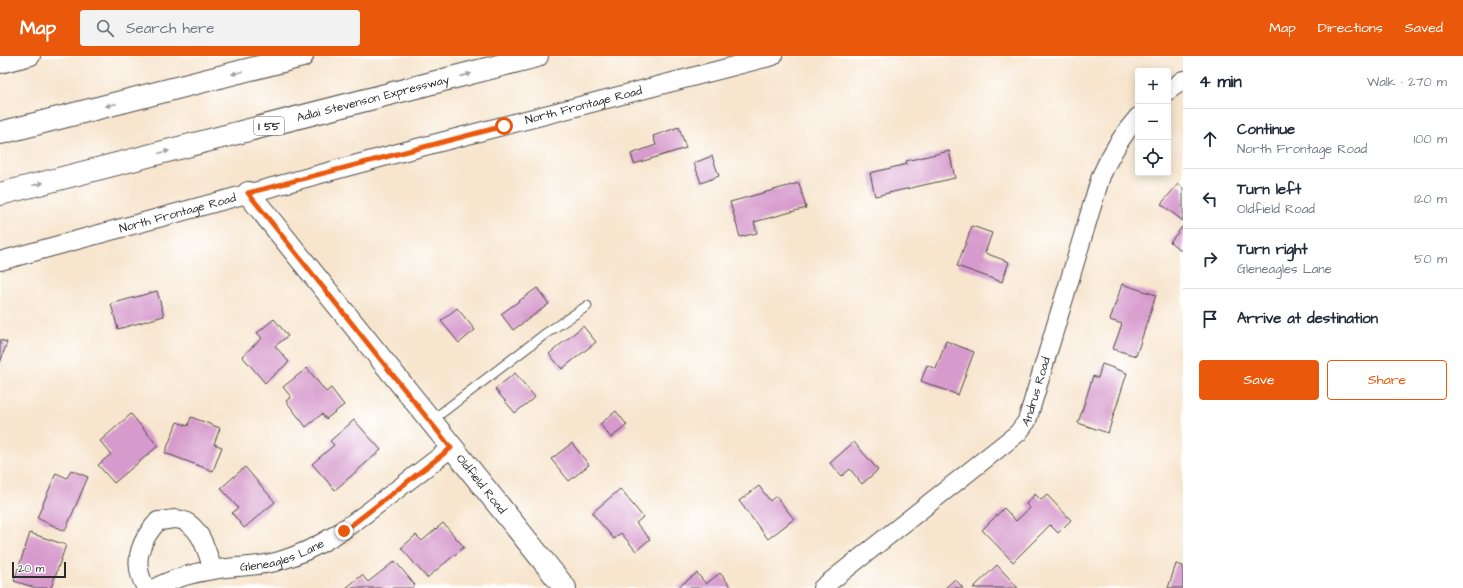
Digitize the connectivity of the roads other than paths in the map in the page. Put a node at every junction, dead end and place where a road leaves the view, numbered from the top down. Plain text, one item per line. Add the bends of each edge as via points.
1 (31, 56) edge
2 (302, 56) edge
3 (537, 56) edge
4 (773, 56) edge
5 (0, 64) edge
6 (1183, 80) edge
7 (1171, 90) edge
8 (1135, 120) edge
9 (0, 133) edge
10 (248, 193) junction
11 (0, 194) edge
12 (0, 261) edge
13 (586, 306) dead end
14 (431, 421) junction
15 (451, 448) junction
16 (213, 570) junction
17 (146, 588) edge
18 (155, 588) edge
19 (565, 588) edge
20 (822, 588) edge

1 - 5 street
2 -> 9 main road
11 -> 3 main road, Adlai Stevenson Expressway / I 55
4 - 10 street, North Frontage Road
6 - 7 street
8 - 20 street, Andrus Road via 1112,150 1101,176 1027,421 1018,433
10 - 12 street, North Frontage Road
10 - 14 main road, Oldfield Road
13 - 14 lane
14 - 15 main road, Oldfield Road
15 - 16 street, Gleneagles Lane via 344,531 305,552 266,564
15 - 19 main road, Oldfield Road
16 - 17 street via 199,534 188,523 177,519 158,521 147,533 139,550 139,568
16 - 18 street, Gleneagles Lane via 192,573

